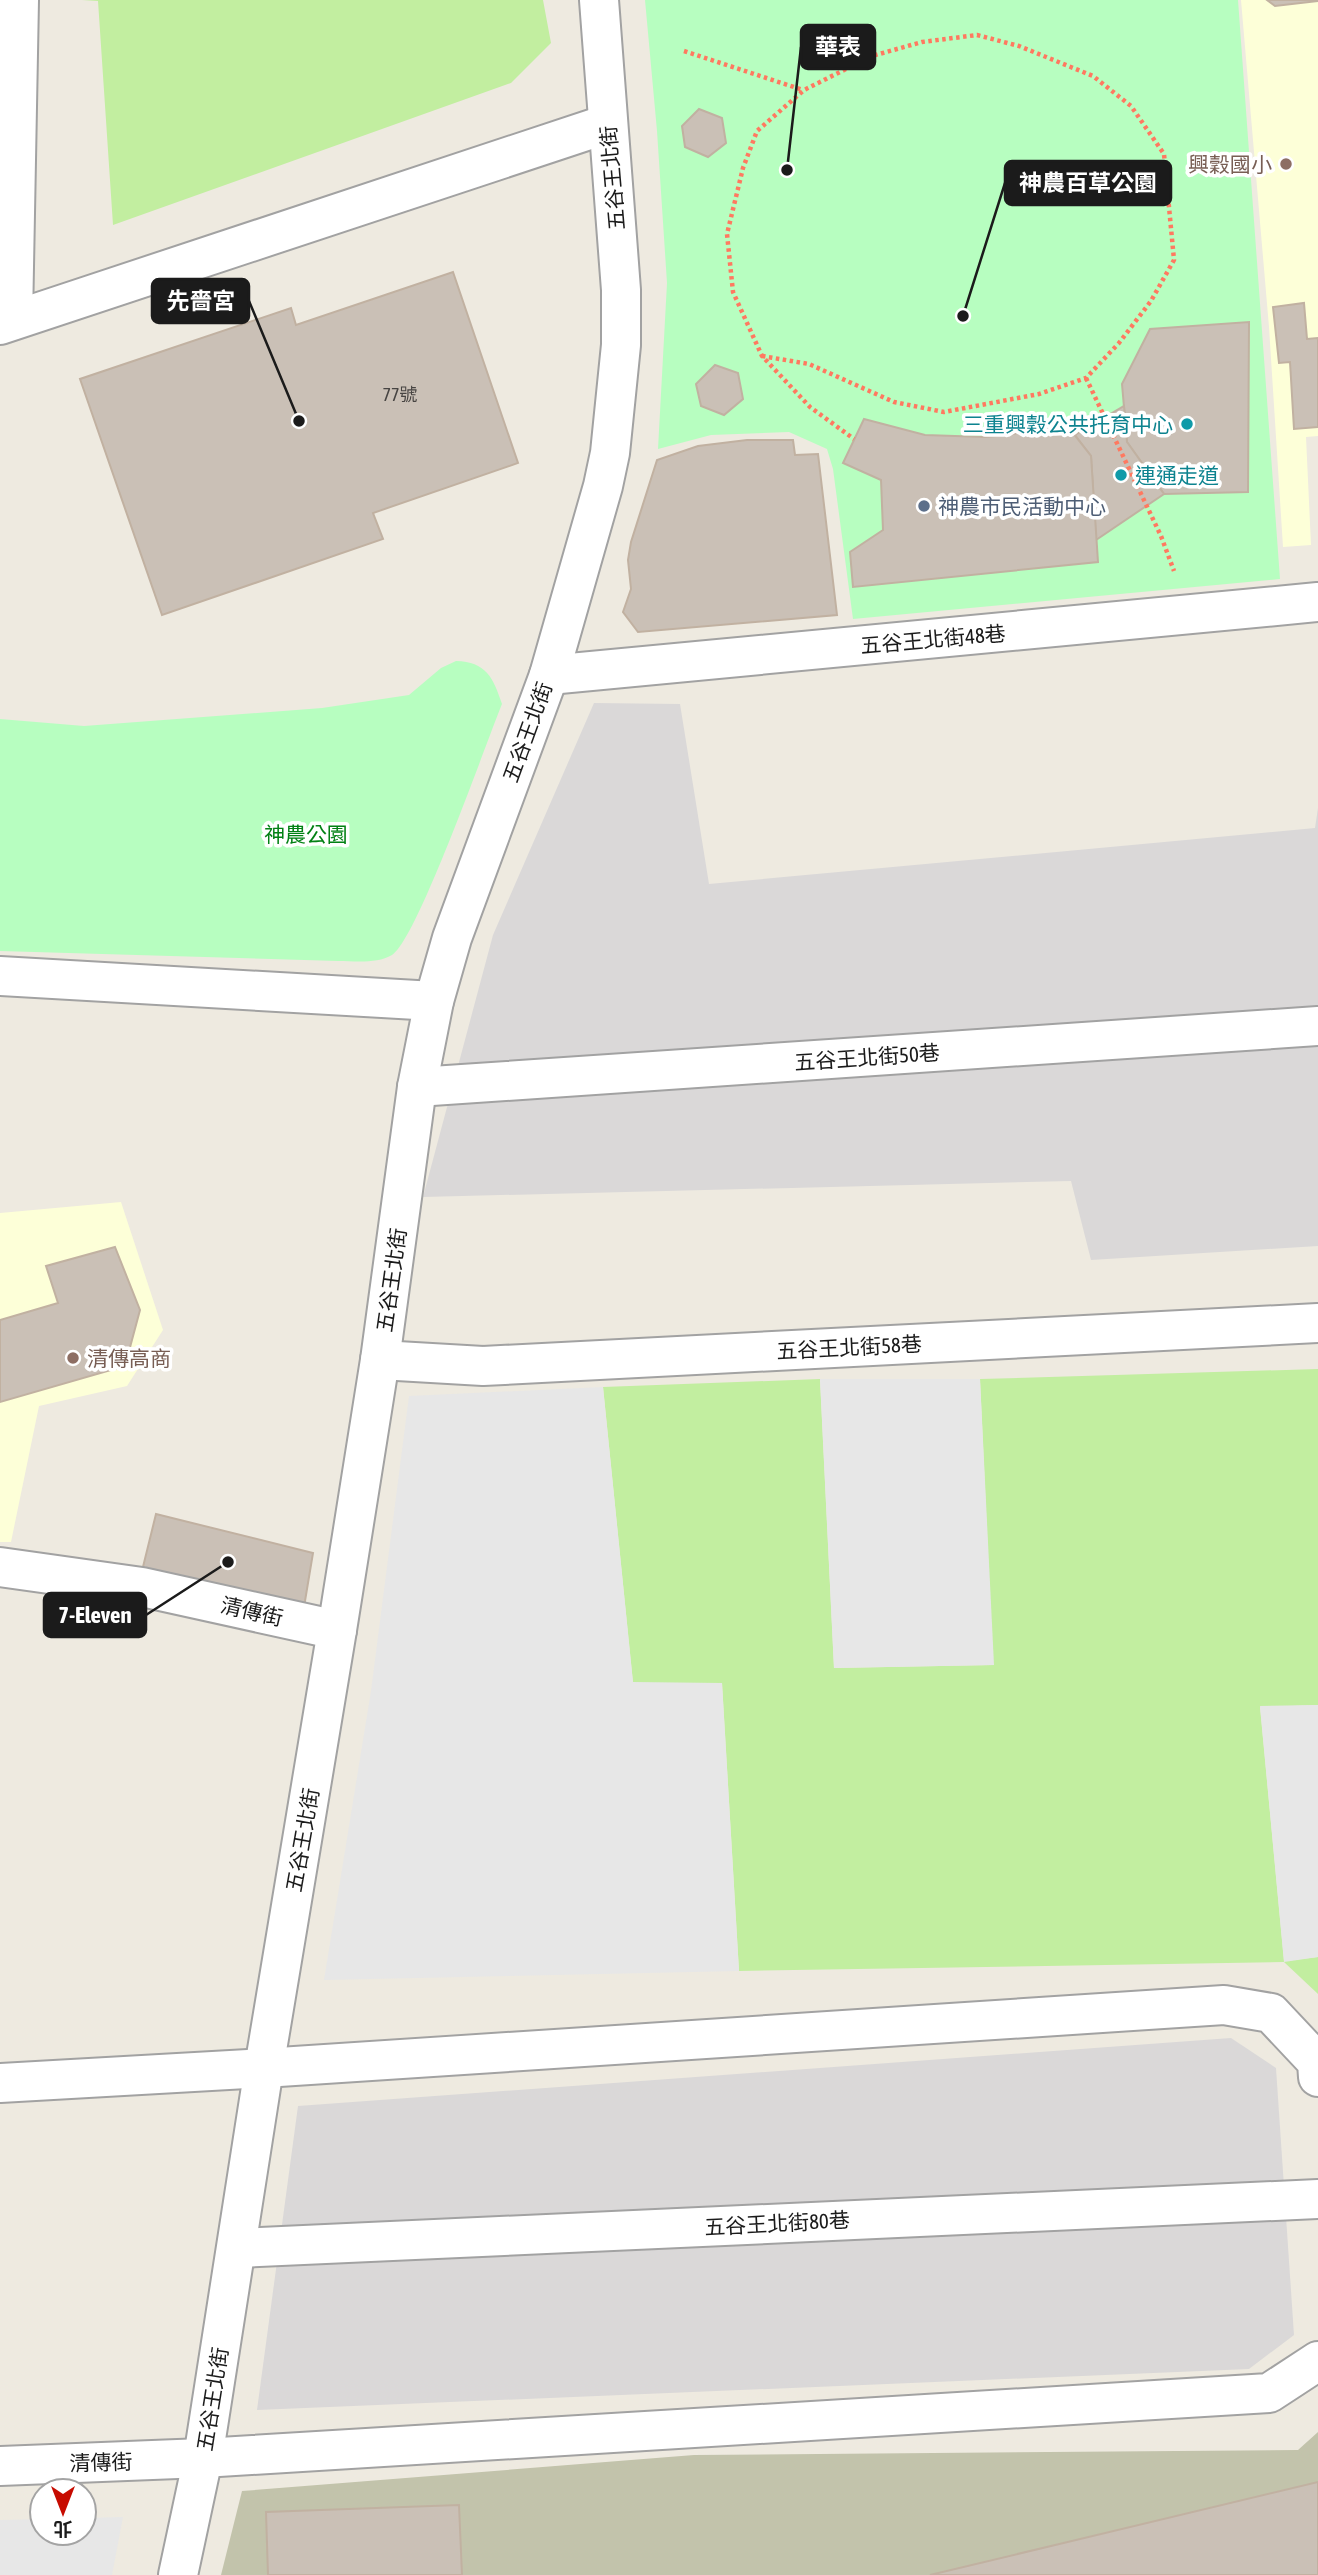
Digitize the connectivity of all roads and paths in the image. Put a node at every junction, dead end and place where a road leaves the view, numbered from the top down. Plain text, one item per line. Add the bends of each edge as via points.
1 (19, 0) edge
2 (599, 0) edge
3 (684, 51) dead end
4 (804, 90) junction
5 (607, 124) junction
6 (7, 322) edge
7 (761, 356) junction
8 (1086, 378) junction
9 (854, 439) dead end
10 (1318, 603) edge
11 (1189, 615) junction
12 (549, 675) junction
13 (0, 976) edge
14 (434, 1000) junction
15 (1318, 1026) edge
16 (417, 1087) junction
17 (1318, 1323) edge
18 (380, 1360) junction
19 (0, 1567) edge
20 (337, 1630) junction
21 (264, 2068) junction
22 (1318, 2077) edge
23 (0, 2083) edge
24 (1318, 2199) edge
25 (237, 2248) junction
26 (1318, 2361) edge
27 (203, 2458) junction
28 (0, 2466) edge
29 (178, 2575) edge

1 - 6 street
2 - 5 street, 五谷王北街
3 - 4 path
4 - 7 path via 757,131 727,234 733,292
4 - 8 path via 872,56 922,42 976,35 1018,46 1093,76 1131,106 1164,154 1174,260 1151,301
5 - 6 street
5 - 12 street, 五谷王北街 via 621,290 616,401 603,486
7 - 8 path via 809,364 894,402 944,412 1039,394
7 - 9 path via 810,407
8 - 11 path via 1161,536
10 - 11 street, 五谷王北街48巷
11 - 12 street, 五谷王北街48巷
12 - 14 street, 五谷王北街 via 452,938
13 - 14 street
14 - 16 street, 五谷王北街
15 - 16 street, 五谷王北街50巷
16 - 18 street, 五谷王北街
17 - 18 street, 五谷王北街58巷 via 483,1366
18 - 20 street, 五谷王北街
19 - 20 street, 清傳街 via 142,1587
20 - 21 street, 五谷王北街
21 - 22 street via 1224,2005 1271,2013 1317,2062
21 - 23 street
21 - 25 street, 五谷王北街
24 - 25 street, 五谷王北街80巷
25 - 27 street, 五谷王北街
26 - 27 street, 清傳街 via 1269,2393
27 - 28 street, 清傳街
27 - 29 street, 五谷王北街

